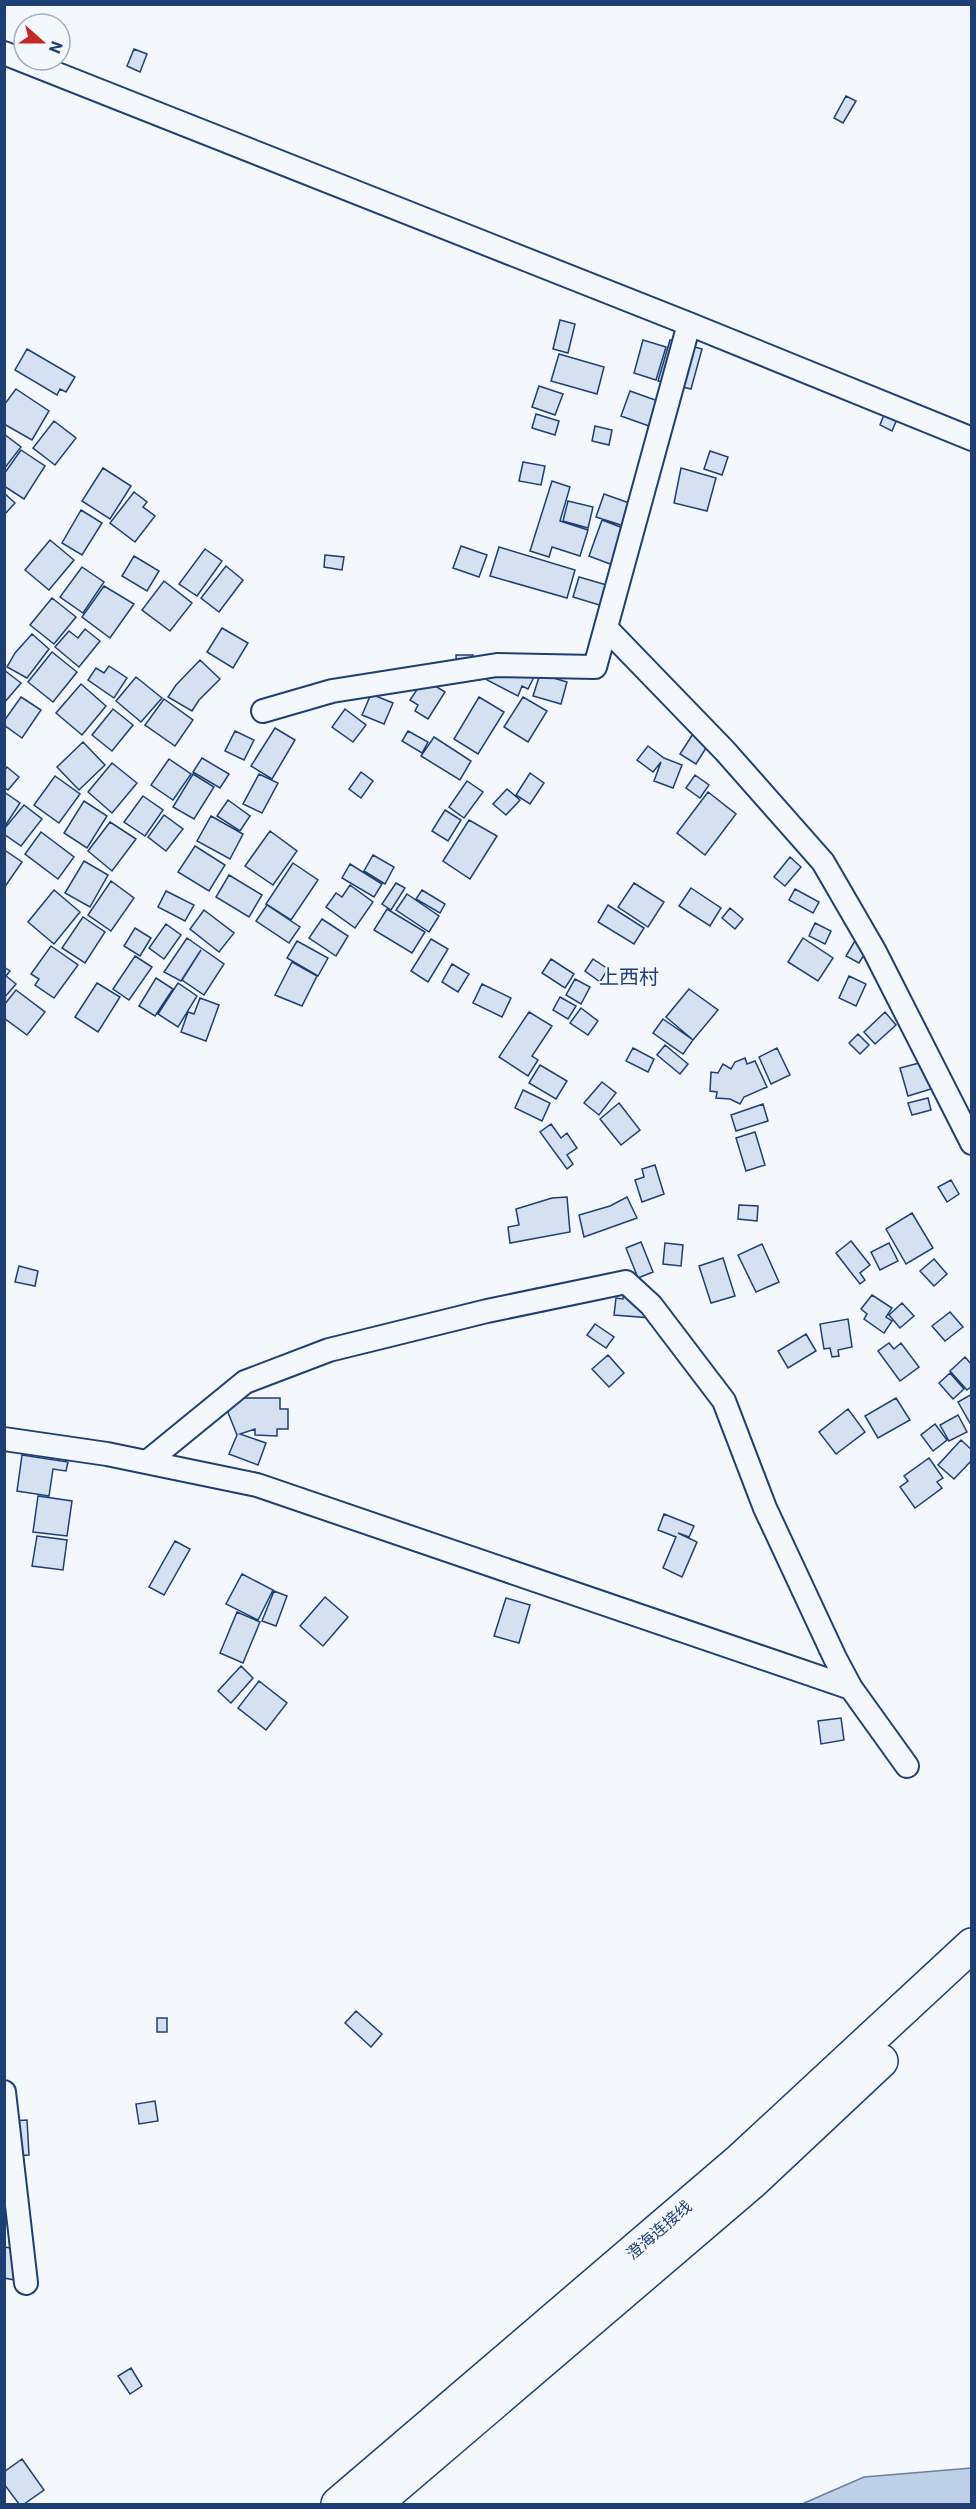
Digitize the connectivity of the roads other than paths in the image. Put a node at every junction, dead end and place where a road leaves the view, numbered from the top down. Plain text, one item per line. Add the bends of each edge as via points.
1 (4, 53) edge
2 (689, 324) junction
3 (972, 439) edge
4 (606, 628) junction
5 (263, 711) dead end
6 (972, 1143) edge
7 (4, 1439) edge
8 (147, 1462) junction
9 (851, 1688) junction
10 (907, 1766) dead end
11 (972, 1946) edge
12 (972, 1975) edge
13 (4, 2092) edge
14 (26, 2283) dead end
15 (338, 2505) edge
16 (375, 2505) edge

1 - 2 street
2 - 3 street
2 - 4 street
4 - 5 street via 595,668 497,665 332,691
4 - 6 street via 823,862 874,950
7 - 8 street
8 - 9 street via 256,1485
8 - 9 street via 245,1382 329,1350 626,1282 651,1305 724,1401 765,1508
9 - 10 street
11 - 15 highway, 澄海连接线 via 739,2161
12 - 16 highway, 澄海连接线 via 752,2182
13 - 14 street

